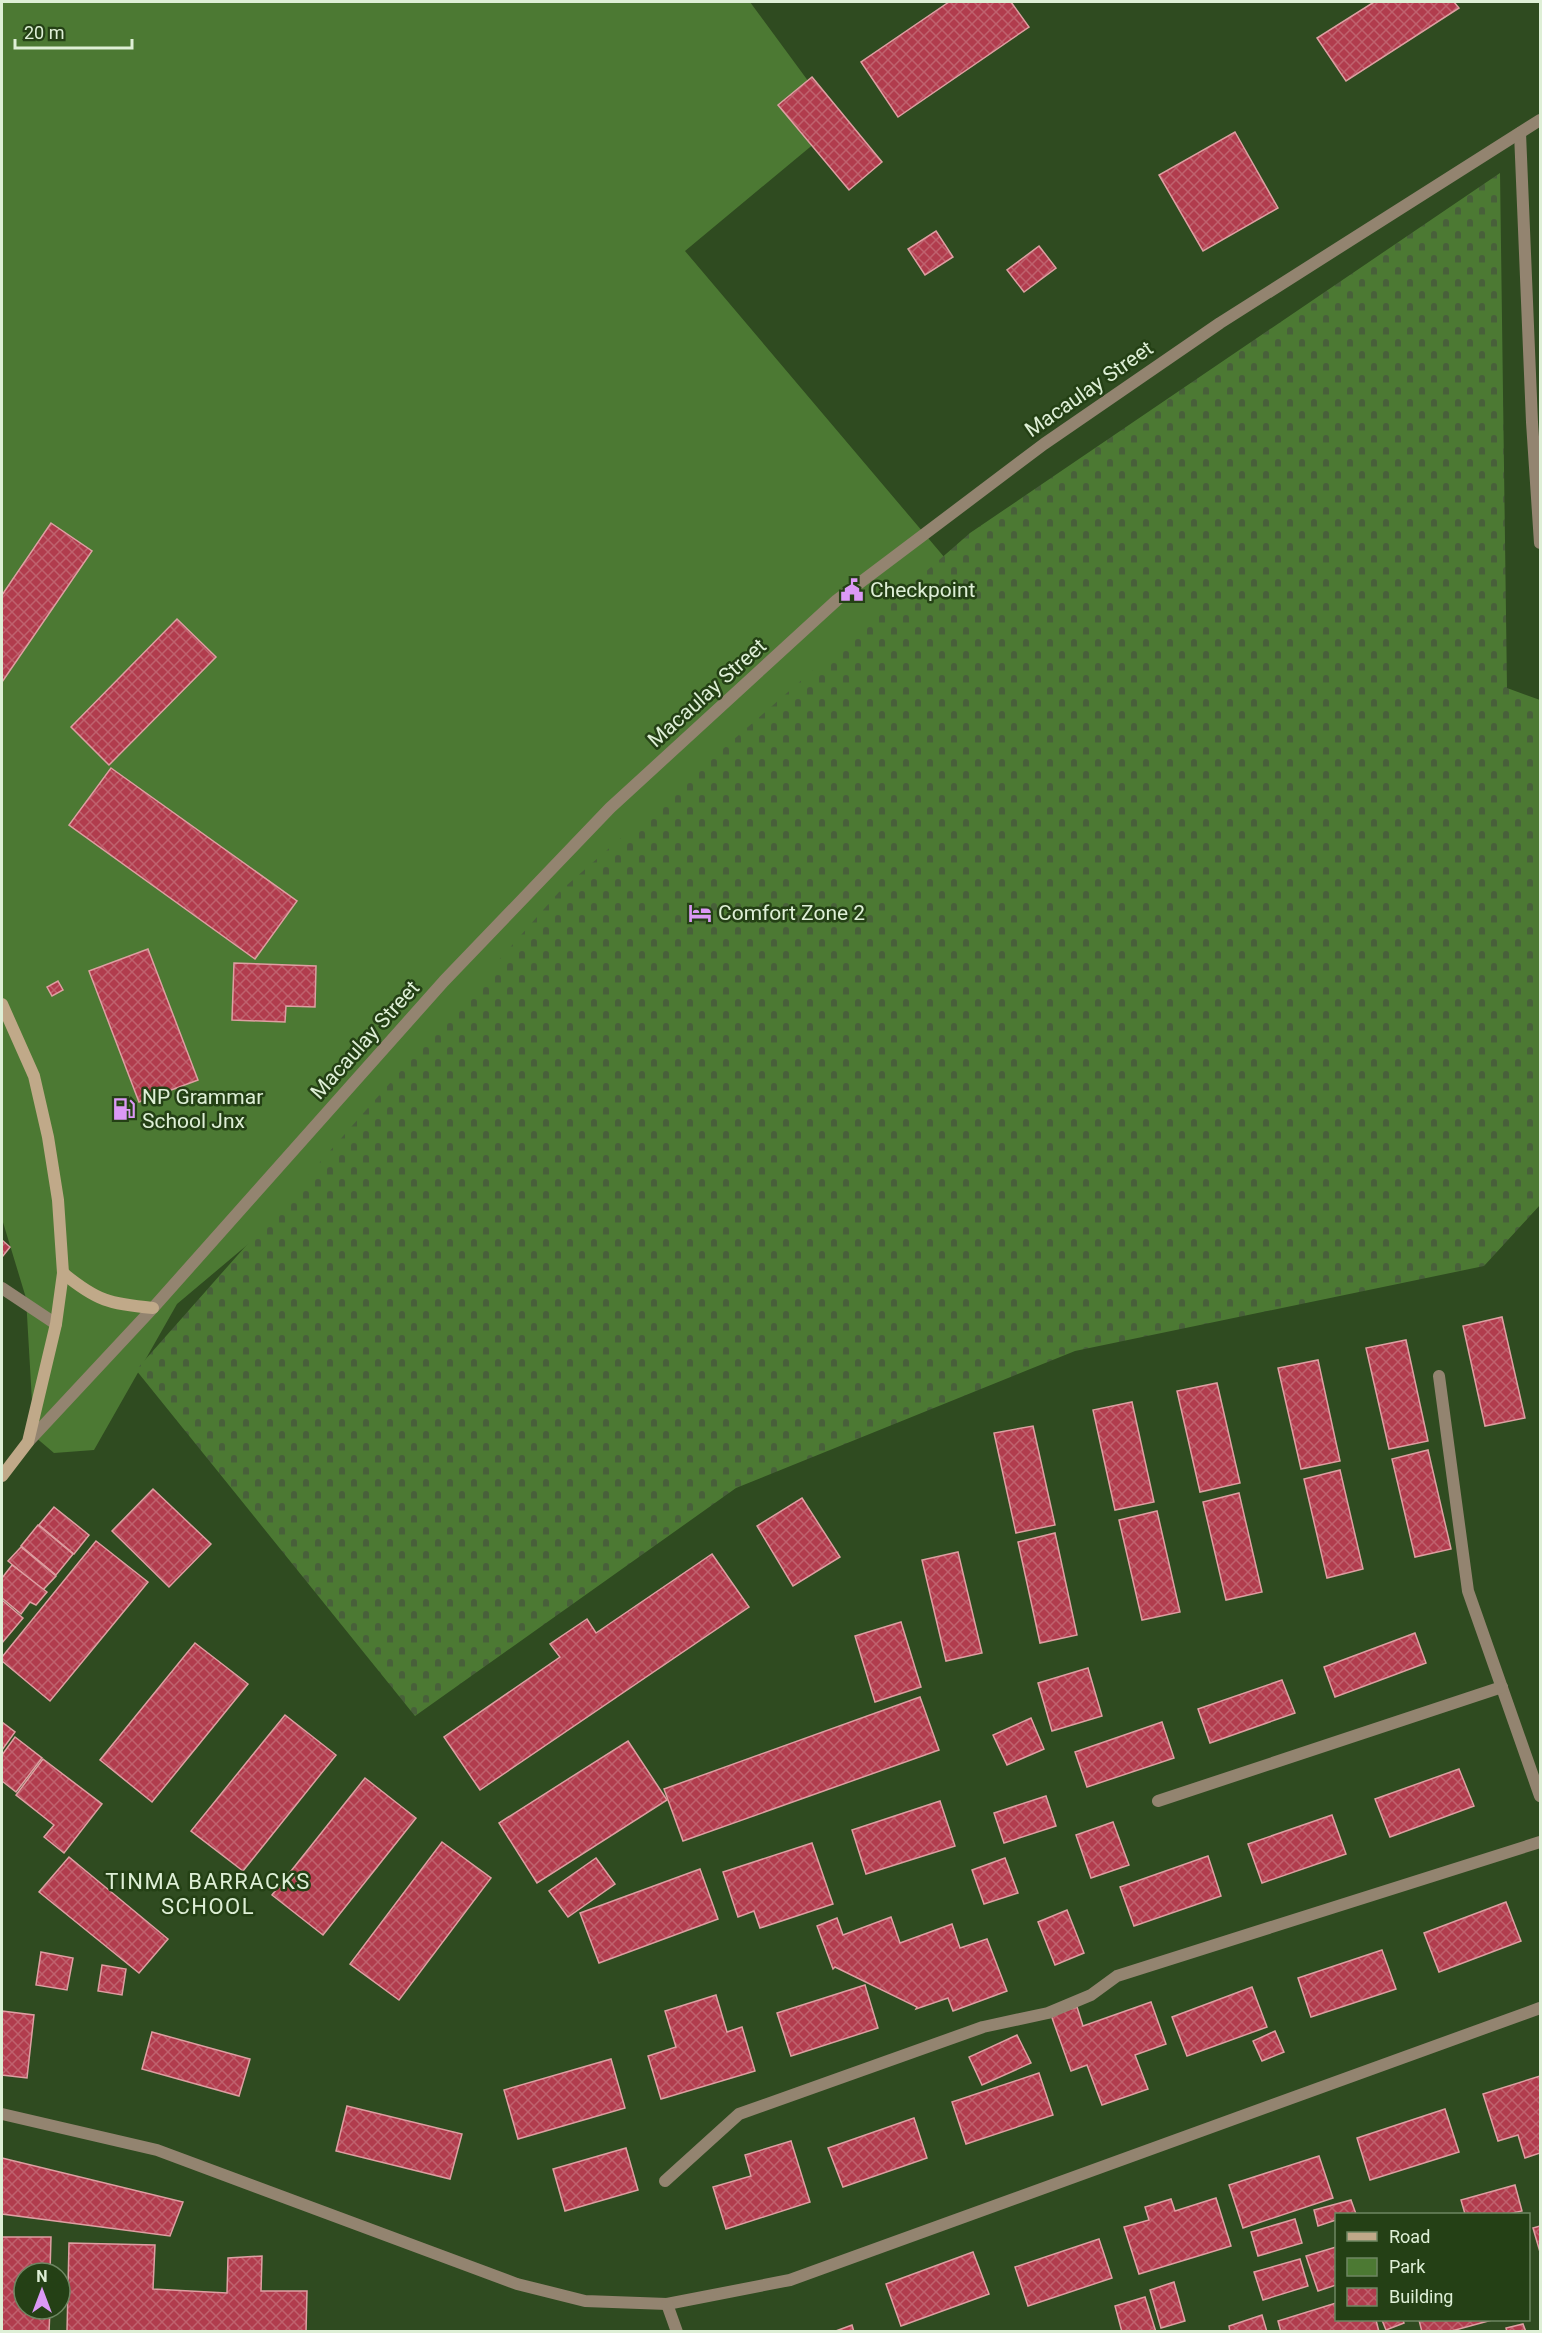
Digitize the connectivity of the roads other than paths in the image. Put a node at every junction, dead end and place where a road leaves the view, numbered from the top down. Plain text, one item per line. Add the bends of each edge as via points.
1 (1540, 120) edge
2 (1520, 133) junction
3 (1540, 543) edge
4 (2, 1004) edge
5 (63, 1273) junction
6 (2, 1288) edge
7 (153, 1308) junction
8 (56, 1324) junction
9 (1439, 1376) dead end
10 (28, 1442) junction
11 (2, 1476) edge
12 (1502, 1687) junction
13 (1540, 1796) edge
14 (1158, 1801) dead end
15 (1540, 1842) edge
16 (1540, 2008) edge
17 (2, 2114) edge
18 (665, 2181) dead end
19 (667, 2304) junction
20 (677, 2331) edge

1 - 2 street, Macaulay Street
2 - 3 street
2 - 7 street, Macaulay Street via 1220,323 1044,444 837,600 610,808 444,981
4 - 5 main road via 34,1076 58,1200
5 - 7 main road via 104,1301
5 - 8 main road
6 - 8 street
7 - 10 street, Macaulay Street
8 - 10 main road
9 - 12 street via 1468,1591
10 - 11 main road
12 - 13 street
12 - 14 street
15 - 18 street via 1117,1976 1092,1995 1047,2013 983,2027 739,2114
16 - 19 street via 790,2280
17 - 19 street via 157,2150 517,2284 585,2301
19 - 20 street

